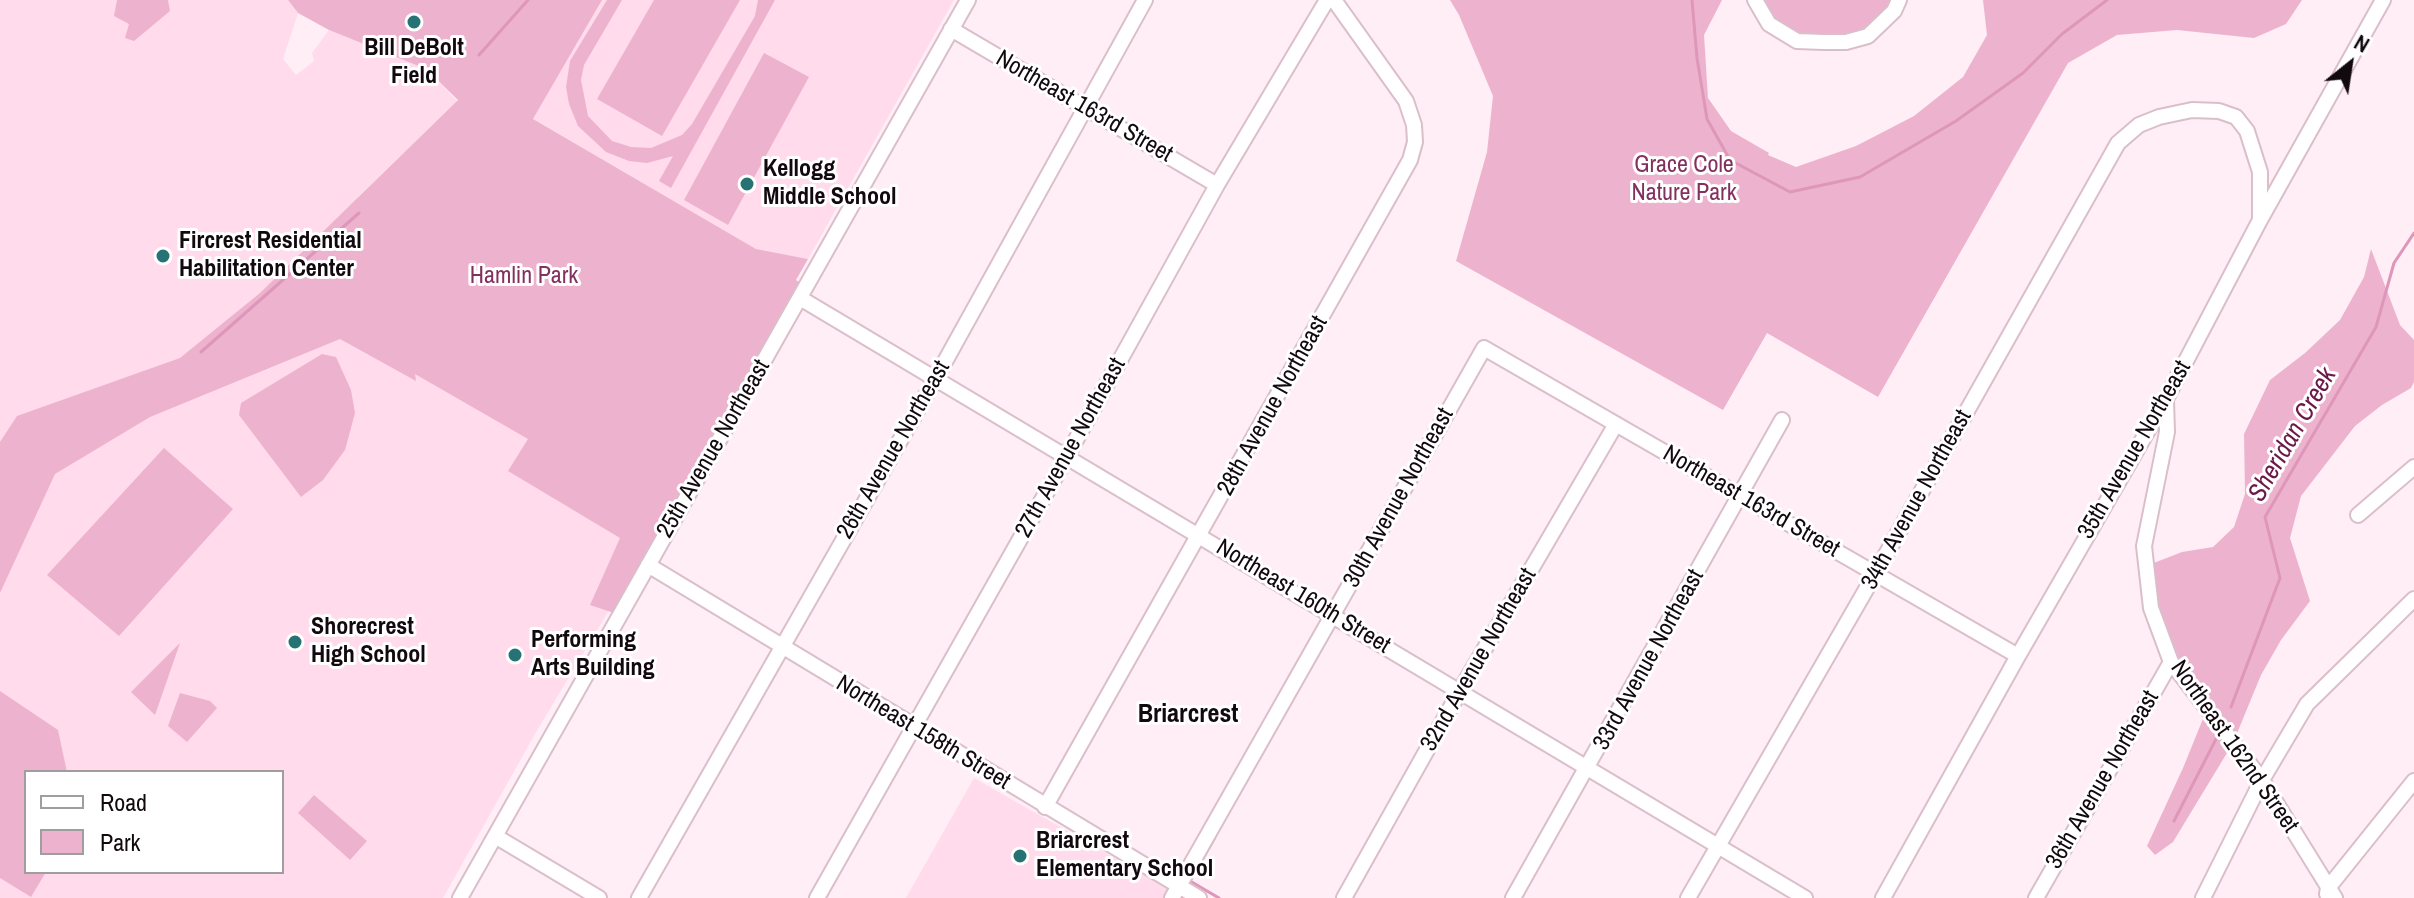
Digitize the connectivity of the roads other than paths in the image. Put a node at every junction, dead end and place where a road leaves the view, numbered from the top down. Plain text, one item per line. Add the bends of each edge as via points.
1 (968, 0) edge
2 (1145, 0) edge
3 (1327, 0) edge
4 (1334, 0) edge
5 (1755, 0) edge
6 (1899, 0) edge
7 (2383, 0) edge
8 (951, 29) junction
9 (1085, 107) junction
10 (1217, 185) junction
11 (2260, 220) junction
12 (800, 298) junction
13 (1484, 348) joint
14 (936, 379) junction
15 (2166, 399) junction
16 (1782, 420) dead end
17 (1616, 424) junction
18 (1067, 456) junction
19 (2414, 467) edge
20 (1740, 496) junction
21 (2358, 515) dead end
22 (1200, 536) junction
23 (648, 565) junction
24 (1875, 574) junction
25 (2414, 599) edge
26 (1333, 615) junction
27 (781, 647) junction
28 (2018, 656) junction
29 (2171, 662) junction
30 (1460, 691) junction
31 (913, 727) junction
32 (1588, 768) junction
33 (2262, 780) junction
34 (2414, 781) edge
35 (1045, 807) junction
36 (495, 836) junction
37 (1718, 846) junction
38 (1176, 892) edge
39 (2330, 895) edge
40 (460, 898) edge
41 (599, 898) edge
42 (639, 898) edge
43 (817, 898) edge
44 (1199, 898) edge
45 (1344, 898) edge
46 (1513, 898) edge
47 (1688, 898) edge
48 (1805, 898) edge
49 (1883, 898) edge
50 (2036, 898) edge
51 (2203, 898) edge

1 - 8 street, 25th Avenue Northeast
2 - 9 street, 26th Avenue Northeast
3 - 10 street, 27th Avenue Northeast
4 - 22 street, 28th Avenue Northeast via 1406,101 1415,142 1410,160
5 - 6 street via 1769,24 1797,41 1846,42 1868,36
7 - 11 street, 35th Avenue Northeast
8 - 9 street, Northeast 163rd Street
8 - 12 street, 25th Avenue Northeast
9 - 10 street, Northeast 163rd Street
9 - 14 street, 26th Avenue Northeast
10 - 18 street, 27th Avenue Northeast
11 - 15 street, 35th Avenue Northeast
11 - 24 street, 34th Avenue Northeast via 2260,172 2247,131 2236,117 2192,110 2159,117 2118,143
12 - 14 street, Northeast 160th Street
12 - 23 street, 25th Avenue Northeast
13 - 17 street, Northeast 163rd Street
13 - 26 street, 30th Avenue Northeast
14 - 18 street, Northeast 160th Street
14 - 27 street, 26th Avenue Northeast
15 - 28 street, 35th Avenue Northeast
15 - 29 street, Northeast 162nd Street via 2167,432 2144,546 2151,608
16 - 20 street, 33rd Avenue Northeast
17 - 20 street, Northeast 163rd Street
17 - 30 street, 32nd Avenue Northeast
18 - 22 street, Northeast 160th Street
18 - 31 street, 27th Avenue Northeast
19 - 21 street
20 - 24 street, Northeast 163rd Street
20 - 32 street, 33rd Avenue Northeast
22 - 26 street, Northeast 160th Street
22 - 35 street, 28th Avenue Northeast
23 - 27 street, Northeast 158th Street
23 - 36 street, 25th Avenue Northeast
24 - 28 street, Northeast 163rd Street
24 - 37 street, 34th Avenue Northeast
25 - 33 street via 2307,704
26 - 30 street, Northeast 160th Street
26 - 38 street, 30th Avenue Northeast
27 - 31 street, Northeast 158th Street
27 - 42 street, 26th Avenue Northeast
28 - 49 street, 35th Avenue Northeast
29 - 33 street, Northeast 162nd Street
29 - 50 street, 36th Avenue Northeast
30 - 32 street, Northeast 160th Street
30 - 45 street, 32nd Avenue Northeast
31 - 35 street, Northeast 158th Street
31 - 43 street, 27th Avenue Northeast
32 - 37 street, Northeast 160th Street
32 - 46 street, 33rd Avenue Northeast
33 - 39 street, Northeast 162nd Street
33 - 51 street
34 - 39 street
35 - 38 street, Northeast 158th Street
36 - 40 street, 25th Avenue Northeast
36 - 41 street
37 - 47 street, 34th Avenue Northeast
37 - 48 street, Northeast 160th Street
38 - 44 street, Northeast 158th Street

